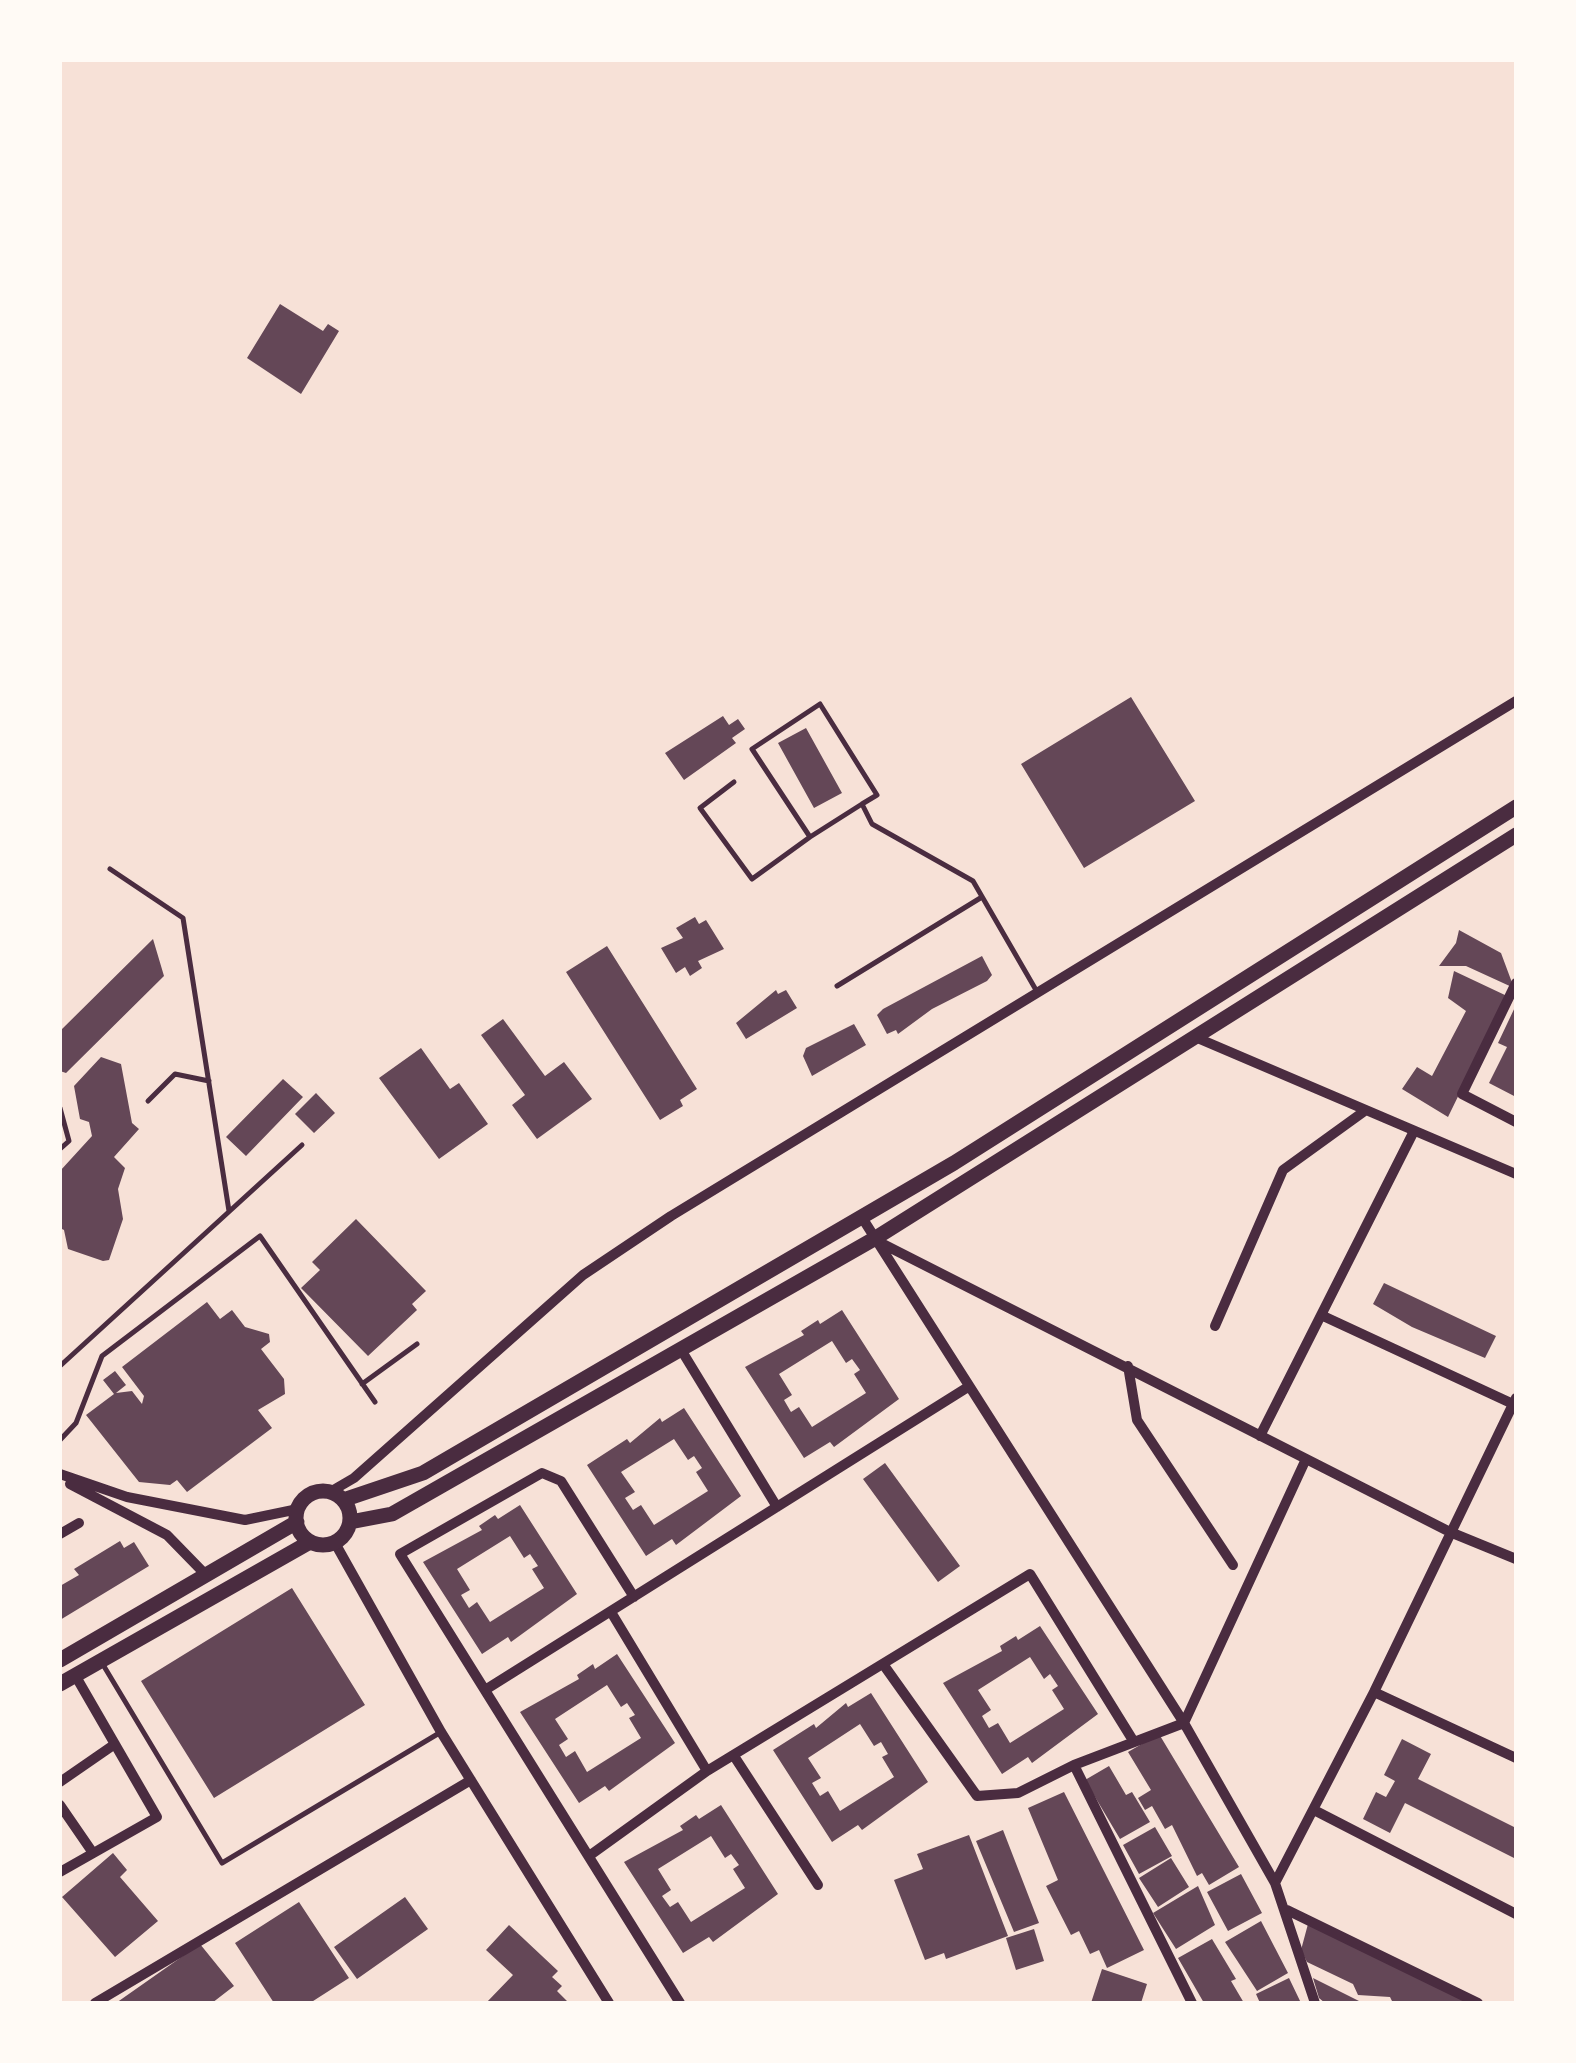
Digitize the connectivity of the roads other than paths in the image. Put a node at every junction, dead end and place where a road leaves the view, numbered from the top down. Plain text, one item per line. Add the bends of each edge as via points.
1 (1516, 701) edge
2 (734, 782) dead end
3 (862, 804) junction
4 (1516, 807) edge
5 (1516, 835) edge
6 (810, 838) junction
7 (110, 869) dead end
8 (982, 897) junction
9 (1516, 983) edge
10 (836, 986) dead end
11 (1038, 993) junction
12 (1193, 1036) junction
13 (209, 1080) junction
14 (148, 1101) dead end
15 (60, 1108) edge
16 (1366, 1110) junction
17 (1516, 1122) edge
18 (1414, 1130) junction
19 (302, 1145) dead end
20 (60, 1149) edge
21 (1516, 1174) edge
22 (230, 1211) junction
23 (861, 1216) junction
24 (874, 1239) junction
25 (1321, 1315) junction
26 (1215, 1326) dead end
27 (418, 1344) dead end
28 (680, 1348) junction
29 (60, 1366) edge
30 (1128, 1366) junction
31 (362, 1384) junction
32 (968, 1388) junction
33 (1514, 1401) edge
34 (374, 1402) dead end
35 (1260, 1436) junction
36 (60, 1440) edge
37 (1306, 1459) junction
38 (60, 1476) edge
39 (337, 1496) junction
40 (777, 1507) junction
41 (298, 1515) junction
42 (350, 1522) junction
43 (79, 1523) dead end
44 (1450, 1532) junction
45 (60, 1534) edge
46 (310, 1542) junction
47 (335, 1543) junction
48 (1516, 1559) edge
49 (1234, 1565) dead end
50 (205, 1574) junction
51 (634, 1597) junction
52 (611, 1612) junction
53 (60, 1660) edge
54 (100, 1660) junction
55 (883, 1664) junction
56 (75, 1676) junction
57 (60, 1684) edge
58 (486, 1690) junction
59 (1374, 1692) junction
60 (1184, 1723) junction
61 (441, 1732) junction
62 (1134, 1742) junction
63 (114, 1744) junction
64 (734, 1756) junction
65 (1516, 1758) edge
66 (1074, 1765) junction
67 (707, 1771) junction
68 (471, 1780) junction
69 (60, 1782) edge
70 (60, 1805) edge
71 (1314, 1810) junction
72 (94, 1853) junction
73 (589, 1856) junction
74 (60, 1872) edge
75 (1275, 1883) junction
76 (818, 1885) dead end
77 (1287, 1910) junction
78 (1516, 1914) edge
79 (95, 2003) edge
80 (609, 2003) edge
81 (680, 2003) edge
82 (1192, 2003) edge
83 (1315, 2003) edge
84 (1478, 2003) edge

1 - 11 street
2 - 6 lane via 700,808 752,878
3 - 6 lane
3 - 6 lane via 878,795 820,704 752,749
3 - 8 lane via 872,824 973,882
4 - 23 main road
5 - 12 main road
7 - 13 lane via 183,918
8 - 10 lane
8 - 11 lane
9 - 17 street via 1462,1094
11 - 39 street via 583,1274
12 - 16 street
12 - 24 main road
13 - 14 lane via 175,1074
13 - 22 lane
15 - 20 lane via 69,1141
16 - 18 street
16 - 26 street via 1283,1170
18 - 21 street
18 - 25 street
19 - 22 lane
22 - 29 lane
23 - 24 street
23 - 39 main road via 422,1473
24 - 28 main road
24 - 30 street
24 - 32 street
25 - 33 street
25 - 35 street
27 - 31 lane
28 - 40 street
28 - 42 main road via 392,1514
30 - 35 street
30 - 49 street via 1137,1420
31 - 34 lane
31 - 36 lane via 260,1236 102,1356 76,1423
32 - 40 street
32 - 60 street
33 - 44 street
35 - 37 street
37 - 44 street
37 - 60 street
38 - 41 street via 245,1520
38 - 50 street via 167,1535
39 - 41 main road via 307,1496
39 - 42 main road
40 - 51 street
41 - 46 main road
41 - 50 main road
42 - 47 main road
43 - 45 street
44 - 48 street
44 - 59 street
46 - 47 main road
46 - 54 main road
47 - 61 street
50 - 53 main road
51 - 52 street
51 - 58 street via 561,1481 542,1474 400,1554
52 - 58 street
52 - 67 street
54 - 56 main road
54 - 61 lane via 222,1863
55 - 62 street via 1030,1574
55 - 64 street
55 - 66 street via 976,1796 1018,1793
56 - 57 main road
56 - 63 street
58 - 73 street
59 - 65 street
59 - 71 street
60 - 62 street
60 - 75 street
61 - 68 street
62 - 66 street
63 - 69 street
63 - 72 street via 157,1817
64 - 67 street
64 - 76 street
66 - 82 street
67 - 73 street
68 - 79 street
68 - 80 street
70 - 72 street
71 - 75 street
71 - 78 street
72 - 74 street
73 - 81 street
75 - 77 street
77 - 83 street
77 - 84 street

